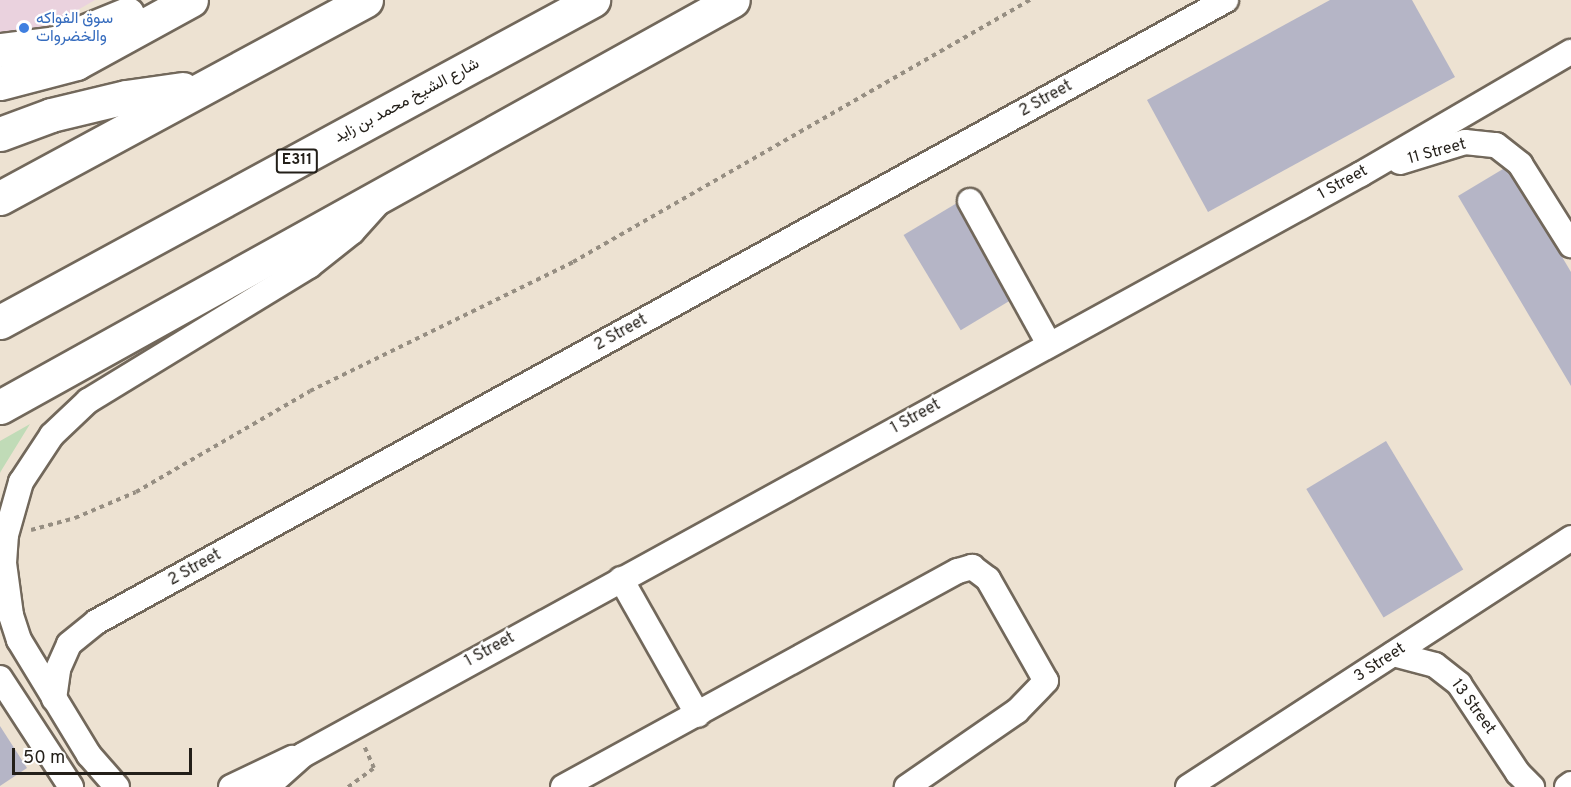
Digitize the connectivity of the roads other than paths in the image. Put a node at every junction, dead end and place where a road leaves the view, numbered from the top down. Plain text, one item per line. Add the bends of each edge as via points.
1 (156, 0) edge
2 (191, 0) edge
3 (366, 0) edge
4 (593, 0) edge
5 (733, 0) edge
6 (1226, 0) edge
7 (1571, 37) edge
8 (0, 50) edge
9 (1564, 56) edge
10 (0, 83) edge
11 (202, 86) junction
12 (0, 134) edge
13 (1361, 174) junction
14 (385, 194) junction
15 (0, 198) edge
16 (970, 201) dead end
17 (1571, 245) edge
18 (0, 322) edge
19 (1049, 344) junction
20 (0, 407) edge
21 (1571, 538) edge
22 (621, 579) junction
23 (1394, 654) junction
24 (0, 678) edge
25 (54, 699) junction
26 (698, 715) junction
27 (303, 755) junction
28 (1571, 784) edge
29 (71, 787) edge
30 (117, 787) edge
31 (231, 787) edge
32 (267, 787) edge
33 (563, 787) edge
34 (908, 787) edge
35 (1188, 787) edge
36 (1532, 787) edge
37 (1567, 787) edge

1 - 8 highway via 56,43
2 - 10 highway via 76,63
3 - 11 highway
4 - 18 highway, شارع الشيخ محمد بن زايد / E311
5 - 14 highway
6 - 25 street, 2 Street via 96,622 69,644 58,669
7 - 9 street
9 - 13 street, 1 Street
11 - 12 highway via 126,97 51,115
11 - 15 highway
13 - 17 street, 11 Street via 1466,142 1496,145 1520,164
13 - 19 street, 1 Street
14 - 20 highway
14 - 25 street via 352,232 309,266 119,381 69,417 35,457 21,482 6,535 5,572 19,640
16 - 19 street
19 - 22 street, 1 Street
21 - 23 street, 3 Street
22 - 26 street
22 - 27 street, 1 Street
23 - 35 street, 3 Street
23 - 36 street, 13 Street via 1435,665 1459,684 1514,768
24 - 29 street
25 - 30 street via 89,755
26 - 33 street
26 - 34 street via 958,571 972,567 988,579 1046,681 1017,711
27 - 31 street via 265,768
27 - 32 street, 1 Street
28 - 37 street

